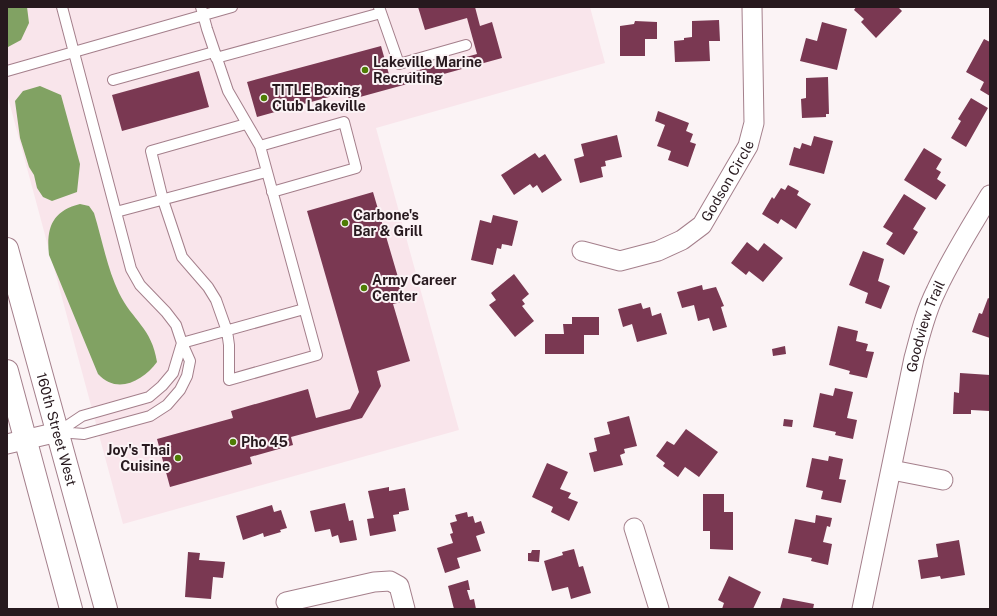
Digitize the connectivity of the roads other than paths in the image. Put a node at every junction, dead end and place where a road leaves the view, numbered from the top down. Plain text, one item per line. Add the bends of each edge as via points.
1 (62, 7) edge
2 (232, 7) edge
3 (752, 7) edge
4 (380, 10) edge
5 (202, 11) edge
6 (466, 45) dead end
7 (74, 52) junction
8 (215, 55) junction
9 (7, 71) edge
10 (113, 80) dead end
11 (246, 124) junction
12 (260, 146) junction
13 (266, 172) junction
14 (272, 192) junction
15 (990, 195) edge
16 (163, 200) junction
17 (116, 212) junction
18 (7, 249) edge
19 (582, 251) dead end
20 (304, 309) junction
21 (227, 331) junction
22 (182, 343) junction
23 (7, 371) edge
24 (58, 432) junction
25 (16, 441) edge
26 (892, 470) junction
27 (943, 480) dead end
28 (634, 528) dead end
29 (286, 602) dead end
30 (71, 609) edge
31 (106, 609) edge
32 (405, 609) edge
33 (659, 609) edge
34 (862, 609) edge

1 - 7 lane
2 - 5 lane
3 - 19 street, Godson Circle via 754,123 748,146 702,225 682,240 658,251 620,261
4 - 6 lane via 399,64
4 - 8 lane
5 - 7 lane
5 - 8 lane
7 - 9 lane
7 - 17 lane
8 - 10 lane
8 - 11 lane via 228,91
11 - 12 lane
11 - 16 lane via 151,152
12 - 13 lane
12 - 14 lane via 344,122 356,168
13 - 14 lane
13 - 16 lane
14 - 20 lane
15 - 26 street, Goodview Trail via 935,292 923,324
16 - 17 lane
16 - 21 lane via 182,257 216,300
17 - 22 lane via 131,269 140,285 176,325
18 - 24 main road, 160th Street West
20 - 21 lane
20 - 21 lane via 317,355 228,380
21 - 22 lane
22 - 24 lane via 173,373 149,397 82,416
22 - 24 lane via 190,361 189,366 180,390 167,405 150,416 84,434
23 - 25 main road
24 - 25 street
24 - 31 main road, 160th Street West
25 - 30 main road
26 - 27 street
26 - 34 street, Goodview Trail
28 - 33 street
29 - 32 street via 374,582 390,581 399,586

